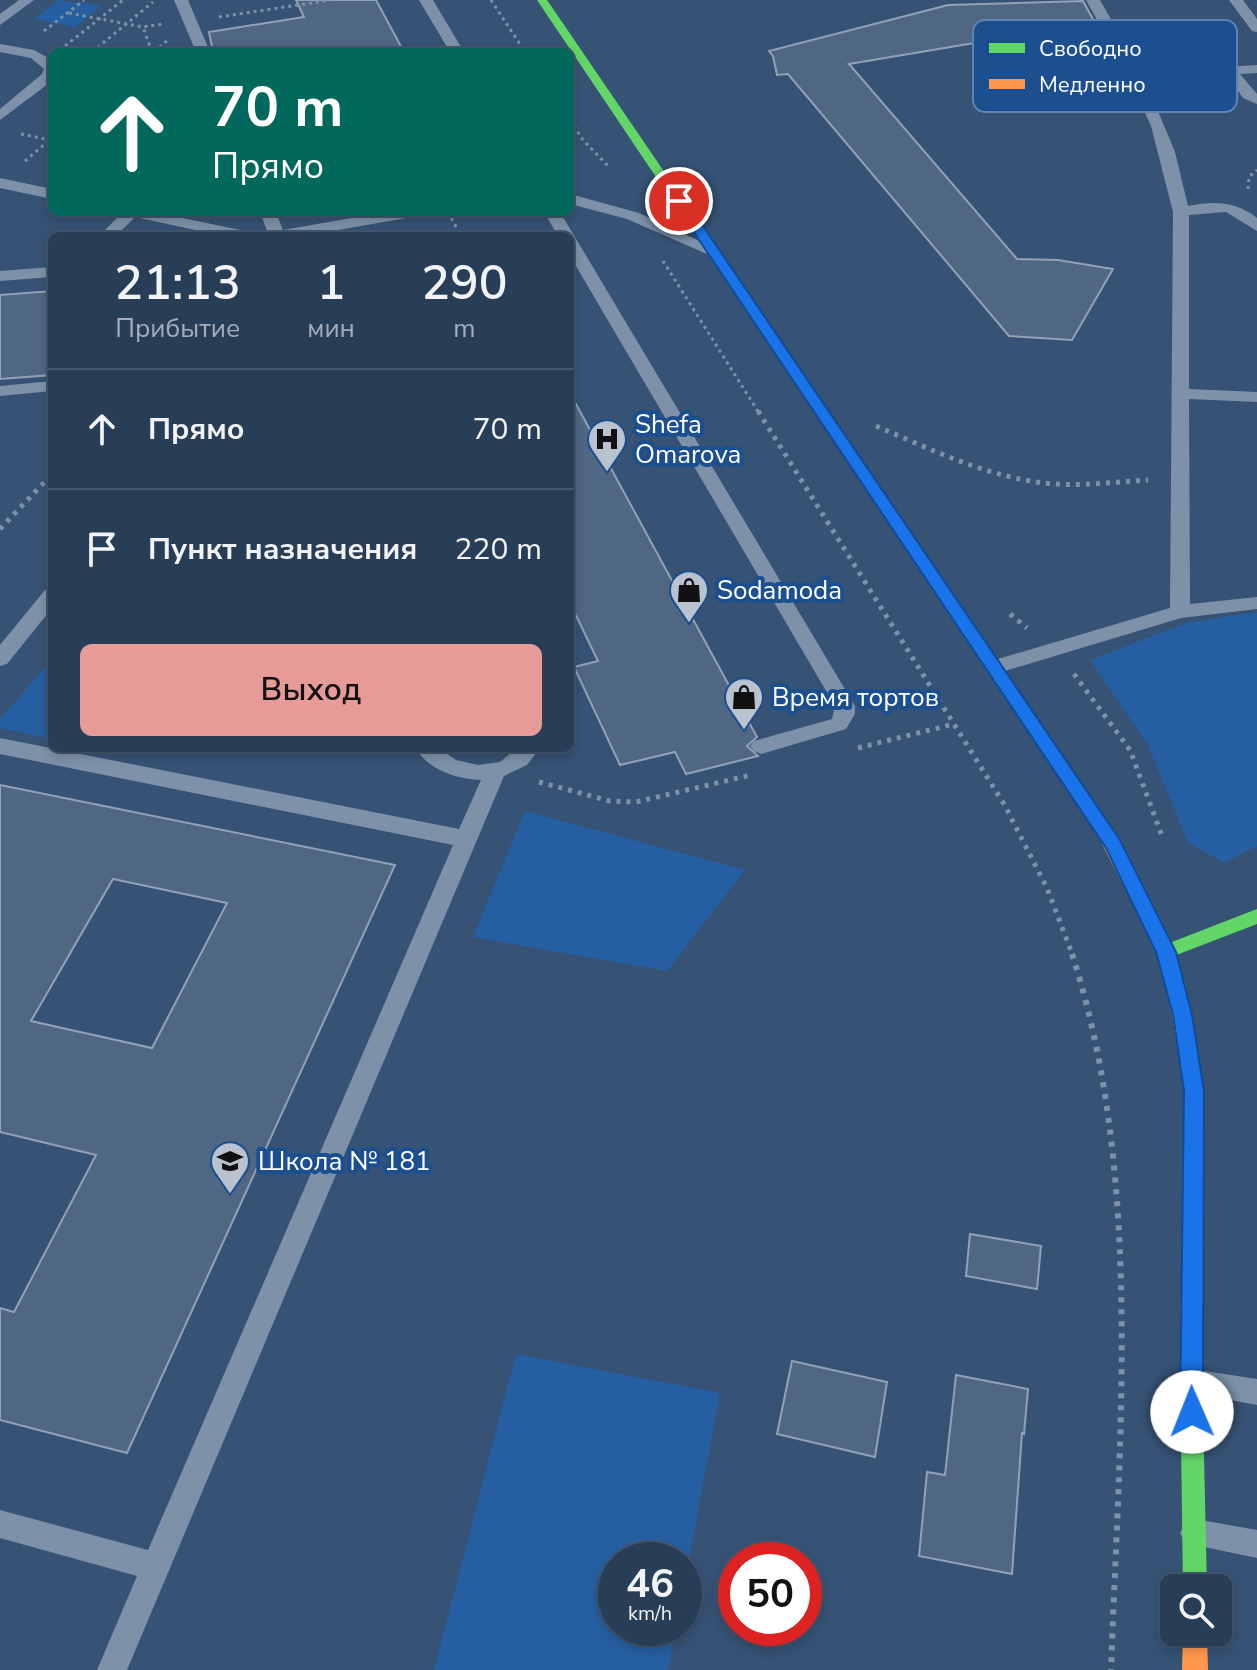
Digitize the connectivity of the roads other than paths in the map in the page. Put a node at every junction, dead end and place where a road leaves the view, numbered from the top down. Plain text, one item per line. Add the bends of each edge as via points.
1 (27, 0) edge
2 (181, 0) edge
3 (426, 0) edge
4 (542, 0) edge
5 (1093, 0) edge
6 (1236, 0) edge
7 (1105, 20) edge
8 (0, 21) edge
9 (1257, 28) edge
10 (0, 48) edge
11 (201, 48) edge
12 (455, 48) edge
13 (48, 65) edge
14 (1257, 69) edge
15 (1237, 71) edge
16 (48, 77) edge
17 (1237, 79) edge
18 (1257, 100) edge
19 (1154, 112) edge
20 (0, 116) edge
21 (0, 183) edge
22 (48, 193) edge
23 (574, 200) edge
24 (1181, 212) junction
25 (128, 216) edge
26 (151, 216) edge
27 (393, 216) edge
28 (1257, 226) edge
29 (111, 232) edge
30 (226, 232) edge
31 (316, 232) edge
32 (574, 249) edge
33 (713, 251) junction
34 (48, 272) edge
35 (0, 276) edge
36 (48, 386) edge
37 (0, 391) edge
38 (1183, 394) junction
39 (1257, 397) edge
40 (48, 600) edge
41 (1257, 603) edge
42 (1180, 612) junction
43 (0, 659) edge
44 (995, 667) junction
45 (0, 746) edge
46 (761, 746) dead end
47 (429, 752) edge
48 (526, 752) edge
49 (496, 770) junction
50 (466, 839) junction
51 (1257, 916) edge
52 (1166, 952) junction
53 (1191, 1382) junction
54 (1257, 1392) edge
55 (0, 1524) edge
56 (1195, 1533) junction
57 (1257, 1544) edge
58 (156, 1567) junction
59 (1195, 1574) edge
60 (1195, 1646) edge
61 (112, 1670) edge
62 (1195, 1670) edge

1 - 8 lane
2 - 11 lane
3 - 12 lane
4 - 33 main road
5 - 7 lane
6 - 9 lane
10 - 13 lane via 44,59
14 - 15 lane
16 - 20 lane
17 - 18 lane
19 - 24 lane via 1174,166
21 - 22 lane
23 - 33 lane via 633,216
24 - 28 lane via 1223,206 1239,210
24 - 38 lane
25 - 29 lane
26 - 30 lane
27 - 31 lane
32 - 46 lane via 845,706 835,727
33 - 44 main road
34 - 35 lane
36 - 37 lane
38 - 39 lane
38 - 42 lane
40 - 43 lane
41 - 42 lane
42 - 44 lane
44 - 52 main road via 1114,845
45 - 50 lane
47 - 49 lane via 462,771
48 - 49 lane
49 - 50 lane
50 - 58 lane
51 - 52 main road
52 - 53 main road via 1194,1091
53 - 54 lane
53 - 56 main road
55 - 58 lane
56 - 57 lane
56 - 59 main road
58 - 61 lane
60 - 62 main road

